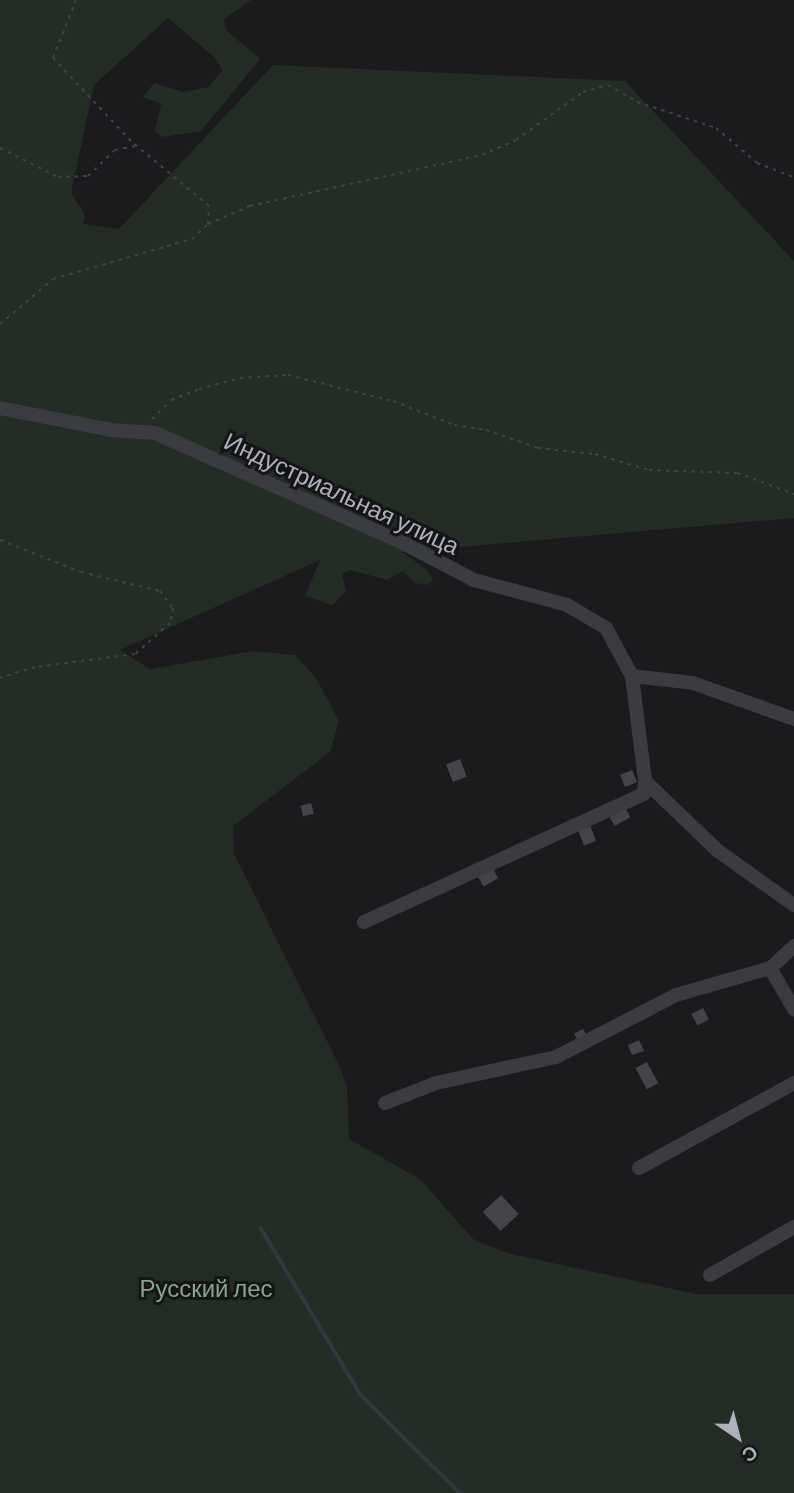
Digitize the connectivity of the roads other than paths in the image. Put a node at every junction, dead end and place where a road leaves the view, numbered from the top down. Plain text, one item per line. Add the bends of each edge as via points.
1 (0, 408) edge
2 (632, 676) junction
3 (794, 719) edge
4 (646, 781) junction
5 (794, 905) edge
6 (364, 922) dead end
7 (794, 946) edge
8 (770, 968) junction
9 (794, 1009) edge
10 (794, 1083) edge
11 (385, 1102) dead end
12 (639, 1168) dead end
13 (794, 1227) edge
14 (710, 1275) dead end

1 - 2 street, Индустриальная улица via 139,432 180,444 403,543 474,580 567,605 606,628
2 - 3 street via 693,684
2 - 4 street
4 - 5 street via 718,851
4 - 6 street via 643,794
7 - 8 street
8 - 9 street
8 - 11 street via 676,995 556,1057 436,1083
10 - 12 street
13 - 14 street

